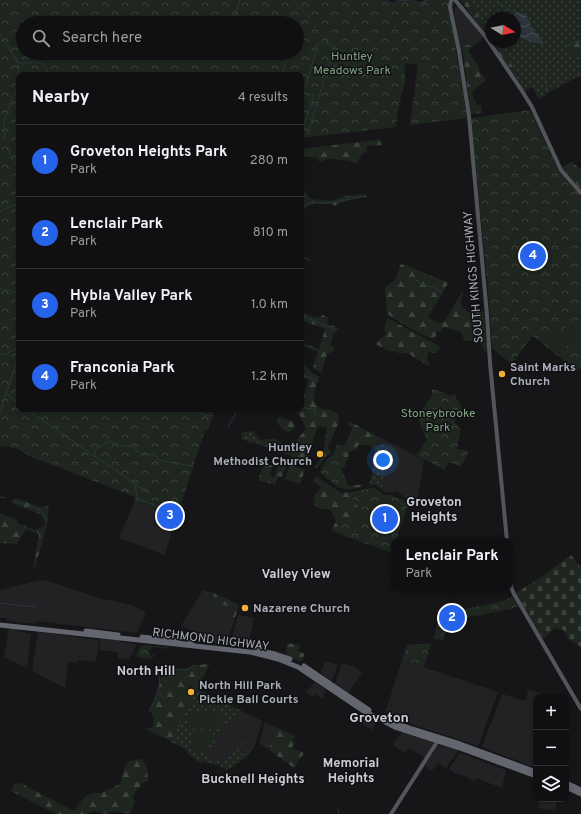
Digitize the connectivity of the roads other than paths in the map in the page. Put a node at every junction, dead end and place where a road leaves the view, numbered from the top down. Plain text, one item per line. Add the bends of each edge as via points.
1 (454, 1) edge
2 (581, 193) edge
3 (507, 538) edge
4 (513, 589) edge
5 (0, 622) edge
6 (0, 625) edge
7 (363, 702) dead end
8 (366, 709) junction
9 (581, 709) edge
10 (439, 739) junction
11 (533, 771) edge
12 (533, 775) edge
13 (569, 784) edge
14 (569, 788) edge
15 (581, 790) edge
16 (581, 794) edge
17 (390, 814) edge

1 - 2 main road via 485,36 522,91 561,170
1 - 3 main road, SOUTH KINGS HIGHWAY via 452,12 469,116
4 - 9 main road
5 - 8 highway, RICHMOND HIGHWAY via 269,652 309,669
6 - 10 highway, RICHMOND HIGHWAY via 266,655 307,672 380,720 401,730
7 - 8 highway
8 - 10 highway, RICHMOND HIGHWAY
10 - 11 highway, RICHMOND HIGHWAY
10 - 12 highway, RICHMOND HIGHWAY
10 - 17 main road
13 - 15 highway
14 - 16 highway

